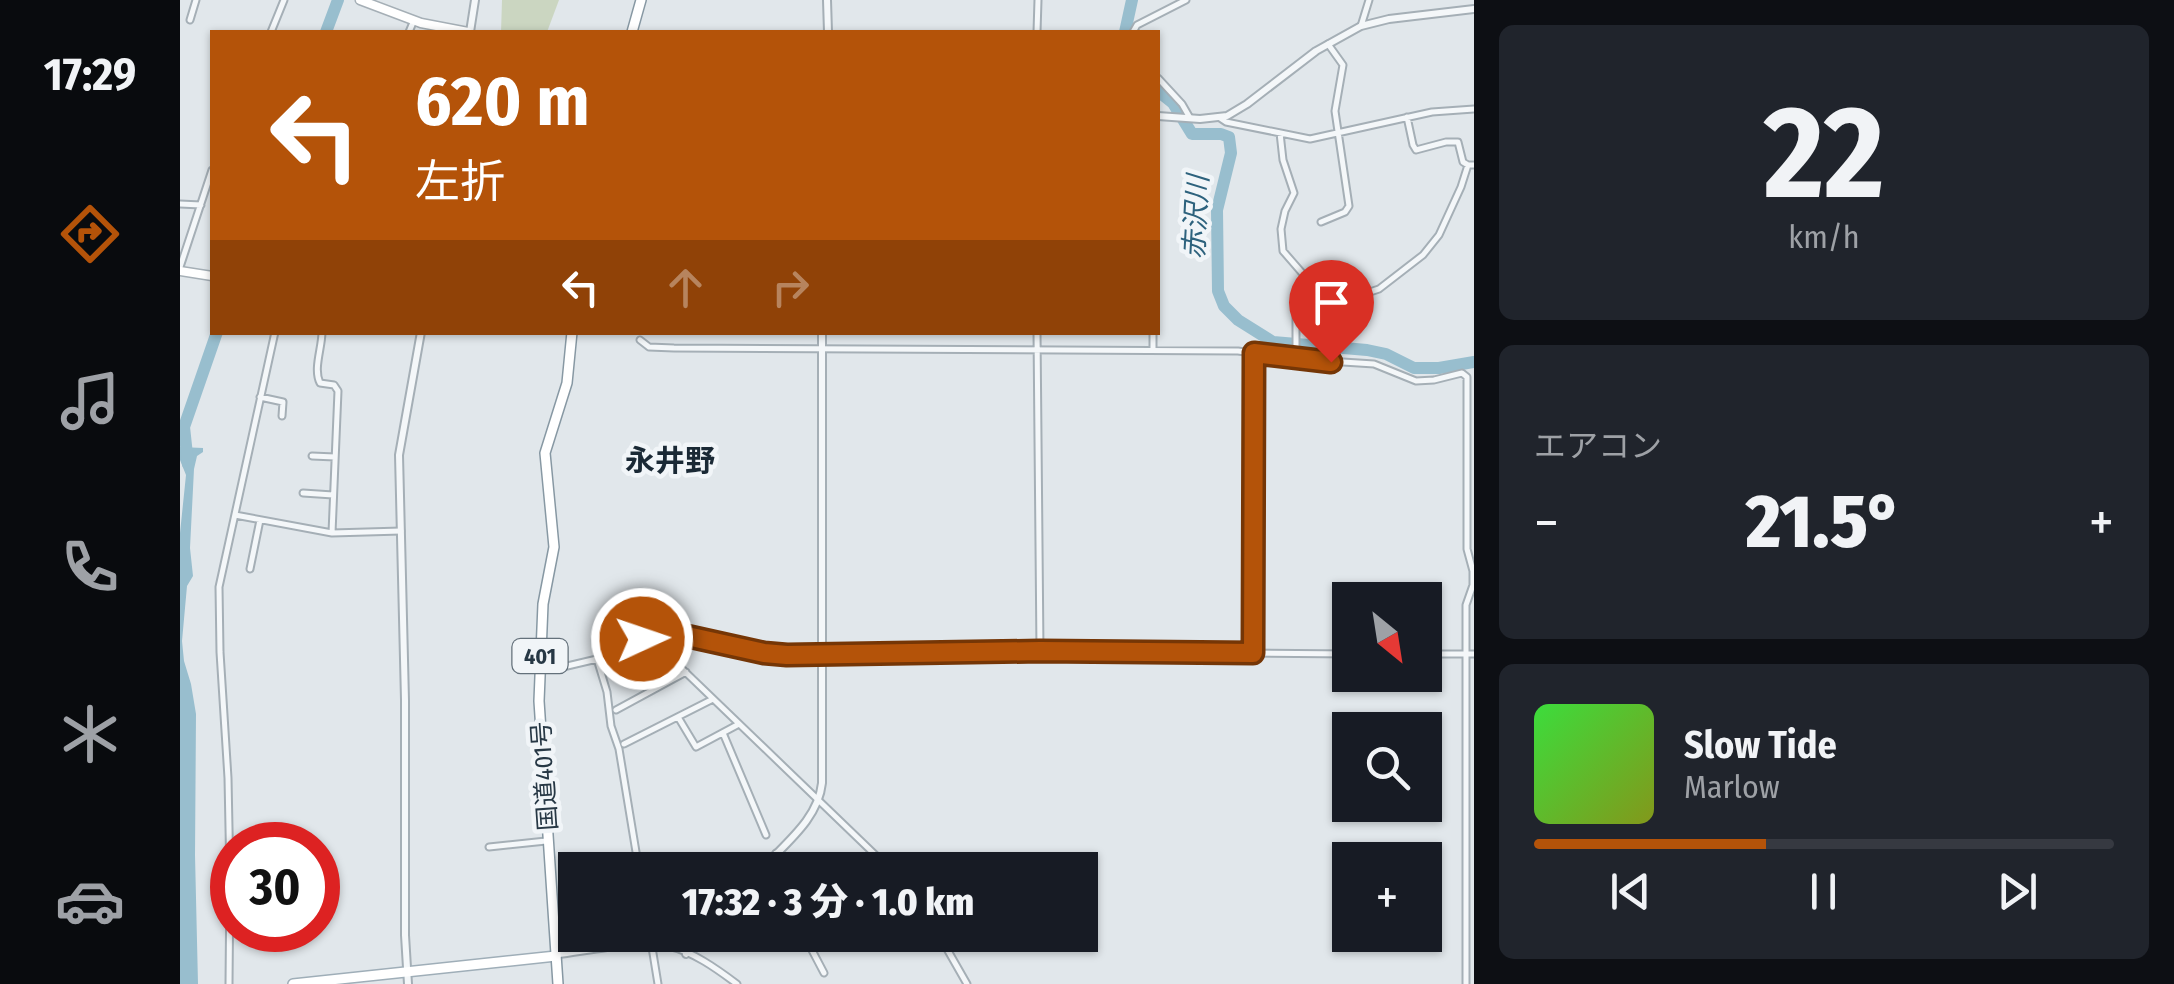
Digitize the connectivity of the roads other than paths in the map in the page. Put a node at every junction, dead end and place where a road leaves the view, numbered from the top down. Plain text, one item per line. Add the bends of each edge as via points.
1 (196, 0) edge
2 (284, 0) edge
3 (360, 0) edge
4 (475, 0) edge
5 (641, 0) edge
6 (827, 0) edge
7 (1038, 0) edge
8 (1186, 0) edge
9 (1368, 0) edge
10 (1474, 8) edge
11 (190, 20) dead end
12 (414, 20) junction
13 (1361, 26) junction
14 (272, 30) edge
15 (409, 30) edge
16 (460, 30) edge
17 (469, 30) edge
18 (633, 30) edge
19 (828, 30) edge
20 (1038, 30) edge
21 (1134, 30) edge
22 (1328, 44) junction
23 (1160, 80) edge
24 (1474, 109) edge
25 (1160, 116) edge
26 (1407, 117) junction
27 (1220, 118) junction
28 (1191, 119) junction
29 (1337, 131) junction
30 (1280, 134) junction
31 (1471, 165) edge
32 (210, 176) edge
33 (180, 204) edge
34 (201, 204) junction
35 (1321, 222) dead end
36 (184, 244) edge
37 (181, 270) edge
38 (210, 276) edge
39 (1324, 306) junction
40 (274, 335) edge
41 (322, 335) edge
42 (420, 335) edge
43 (572, 335) edge
44 (822, 335) edge
45 (1038, 335) edge
46 (1153, 335) edge
47 (640, 340) dead end
48 (822, 348) junction
49 (1038, 348) junction
50 (1153, 350) junction
51 (1254, 353) junction
52 (1296, 359) junction
53 (260, 397) junction
54 (282, 416) dead end
55 (312, 456) dead end
56 (335, 457) junction
57 (303, 493) dead end
58 (333, 495) junction
59 (236, 515) junction
60 (260, 520) junction
61 (401, 532) junction
62 (332, 534) junction
63 (250, 569) dead end
64 (660, 648) junction
65 (1040, 651) junction
66 (1253, 653) junction
67 (823, 654) junction
68 (1332, 654) edge
69 (1442, 654) edge
70 (1470, 654) edge
71 (597, 659) junction
72 (539, 667) junction
73 (686, 672) junction
74 (713, 698) junction
75 (616, 710) dead end
76 (678, 716) junction
77 (739, 724) junction
78 (723, 733) junction
79 (624, 744) dead end
80 (819, 801) junction
81 (766, 834) dead end
82 (550, 841) junction
83 (489, 847) dead end
84 (636, 852) edge
85 (778, 852) edge
86 (872, 852) edge
87 (582, 952) edge
88 (653, 952) edge
89 (813, 952) edge
90 (949, 952) edge
91 (686, 954) edge
92 (556, 956) junction
93 (407, 972) junction
94 (824, 972) dead end
95 (228, 984) edge
96 (293, 984) edge
97 (408, 984) edge
98 (558, 984) edge
99 (658, 984) edge
100 (737, 984) edge
101 (967, 984) edge
102 (1466, 984) edge

1 - 11 street
2 - 14 street
3 - 12 main road
4 - 17 street
5 - 18 main road
6 - 19 street
7 - 20 street
8 - 21 street
9 - 13 street
10 - 13 street
12 - 15 street
12 - 16 main road
13 - 22 street
22 - 27 street
22 - 29 street via 1343,65
23 - 28 street
24 - 26 street
25 - 28 street
26 - 29 street
26 - 31 street via 1416,150 1458,142 1463,162
27 - 28 street
27 - 30 street
29 - 30 street via 1310,139
29 - 35 street via 1349,206
30 - 39 street via 1294,193 1281,229 1283,251
31 - 39 street via 1423,255 1379,289
32 - 34 street
33 - 34 street
34 - 36 street
36 - 37 street
37 - 38 main road
39 - 52 street via 1296,316
40 - 53 street
41 - 56 street via 316,375 338,389
42 - 61 street via 399,454
43 - 72 main road, 国道401号 / 401 via 566,384 545,453 554,547
44 - 48 street
45 - 49 street
46 - 50 street
47 - 48 street via 649,348
48 - 49 street
48 - 67 street
49 - 50 street
49 - 65 street
50 - 51 street
51 - 52 street
51 - 66 street
52 - 70 street via 1374,364 1416,382 1467,377
53 - 54 street via 283,402
53 - 59 street
55 - 56 street
56 - 58 street
57 - 58 street
58 - 62 street
59 - 60 street
59 - 95 street via 219,588
60 - 62 street
60 - 63 street
61 - 62 street
61 - 93 street
64 - 67 street via 687,636 764,653
64 - 71 street via 642,639
64 - 73 street
65 - 66 street
65 - 67 street
66 - 68 street
67 - 80 street
69 - 70 street
70 - 102 street
71 - 72 street
71 - 84 street
72 - 82 main road, 国道401号 / 401
73 - 74 street
73 - 75 street
74 - 76 street
74 - 77 street
76 - 78 street via 696,747
76 - 79 street
77 - 78 street
77 - 80 street
78 - 81 street
80 - 85 street
80 - 86 street
82 - 83 street
82 - 92 main road, 国道401号 / 401
87 - 92 street
88 - 99 street
89 - 94 street
90 - 101 street
91 - 100 street
92 - 93 main road
92 - 98 main road, 国道401号 / 401
93 - 96 main road
93 - 97 street

